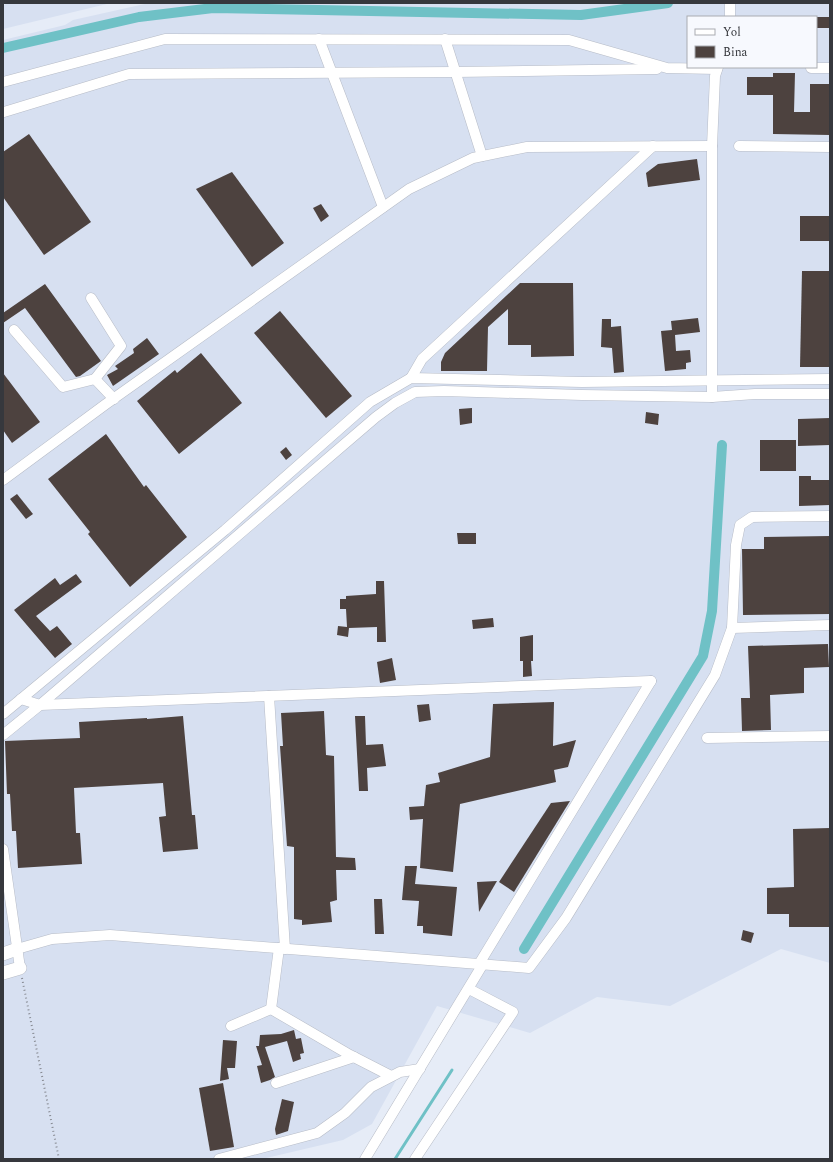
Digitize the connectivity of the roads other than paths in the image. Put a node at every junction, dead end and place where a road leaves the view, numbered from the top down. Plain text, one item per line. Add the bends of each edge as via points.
1 (730, 3) edge
2 (730, 16) edge
3 (319, 39) junction
4 (445, 39) junction
5 (667, 68) junction
6 (718, 68) edge
7 (811, 68) edge
8 (830, 68) edge
9 (455, 72) junction
10 (332, 73) junction
11 (3, 82) edge
12 (4, 112) dead end
13 (653, 146) junction
14 (712, 146) junction
15 (739, 146) dead end
16 (830, 147) edge
17 (482, 156) junction
18 (383, 207) junction
19 (90, 298) dead end
20 (14, 330) dead end
21 (95, 378) junction
22 (411, 378) junction
23 (830, 379) edge
24 (711, 381) junction
25 (830, 394) edge
26 (712, 397) junction
27 (114, 399) junction
28 (3, 480) edge
29 (830, 516) edge
30 (830, 626) edge
31 (732, 628) junction
32 (269, 696) junction
33 (21, 699) junction
34 (40, 705) junction
35 (3, 714) edge
36 (3, 735) edge
37 (830, 736) edge
38 (707, 738) dead end
39 (3, 849) edge
40 (282, 948) junction
41 (18, 949) junction
42 (3, 954) edge
43 (481, 964) junction
44 (20, 968) joint
45 (3, 974) edge
46 (469, 989) junction
47 (271, 1009) junction
48 (231, 1026) dead end
49 (354, 1057) junction
50 (420, 1069) junction
51 (391, 1076) junction
52 (276, 1083) dead end
53 (219, 1159) edge
54 (365, 1159) edge
55 (415, 1159) edge

1 - 2 street
3 - 4 street
3 - 10 street
3 - 11 street via 165,39
4 - 5 street via 569,40
4 - 9 street
5 - 6 street
5 - 9 street
6 - 14 street via 715,76
7 - 8 street
9 - 10 street
9 - 17 street
10 - 12 street via 129,74
10 - 18 street
13 - 14 street
13 - 17 street via 527,146
13 - 22 street via 422,359
14 - 24 street
15 - 16 street
17 - 18 street via 409,189
18 - 27 street
19 - 21 street via 121,346
20 - 21 street via 62,387
21 - 27 street
22 - 24 street via 582,382
22 - 33 street via 370,402 225,530
23 - 24 street
24 - 26 street
25 - 26 street
26 - 34 street via 415,392 376,417
27 - 28 street
29 - 31 street via 752,517 740,525 736,545
30 - 31 street
31 - 43 street via 715,675 566,918 538,956 529,968
32 - 34 street
32 - 40 street
32 - 43 street via 651,681
33 - 34 street
33 - 35 street
34 - 36 street
37 - 38 street
39 - 41 street
40 - 41 street via 110,935 52,939
40 - 43 street
40 - 47 street
41 - 42 main road
41 - 44 street
43 - 46 street
44 - 45 main road
46 - 50 street
46 - 55 street via 513,1012
47 - 48 street
47 - 49 street
49 - 51 street
49 - 52 street
50 - 51 street
50 - 54 street
51 - 53 street via 371,1087 346,1113 317,1133

